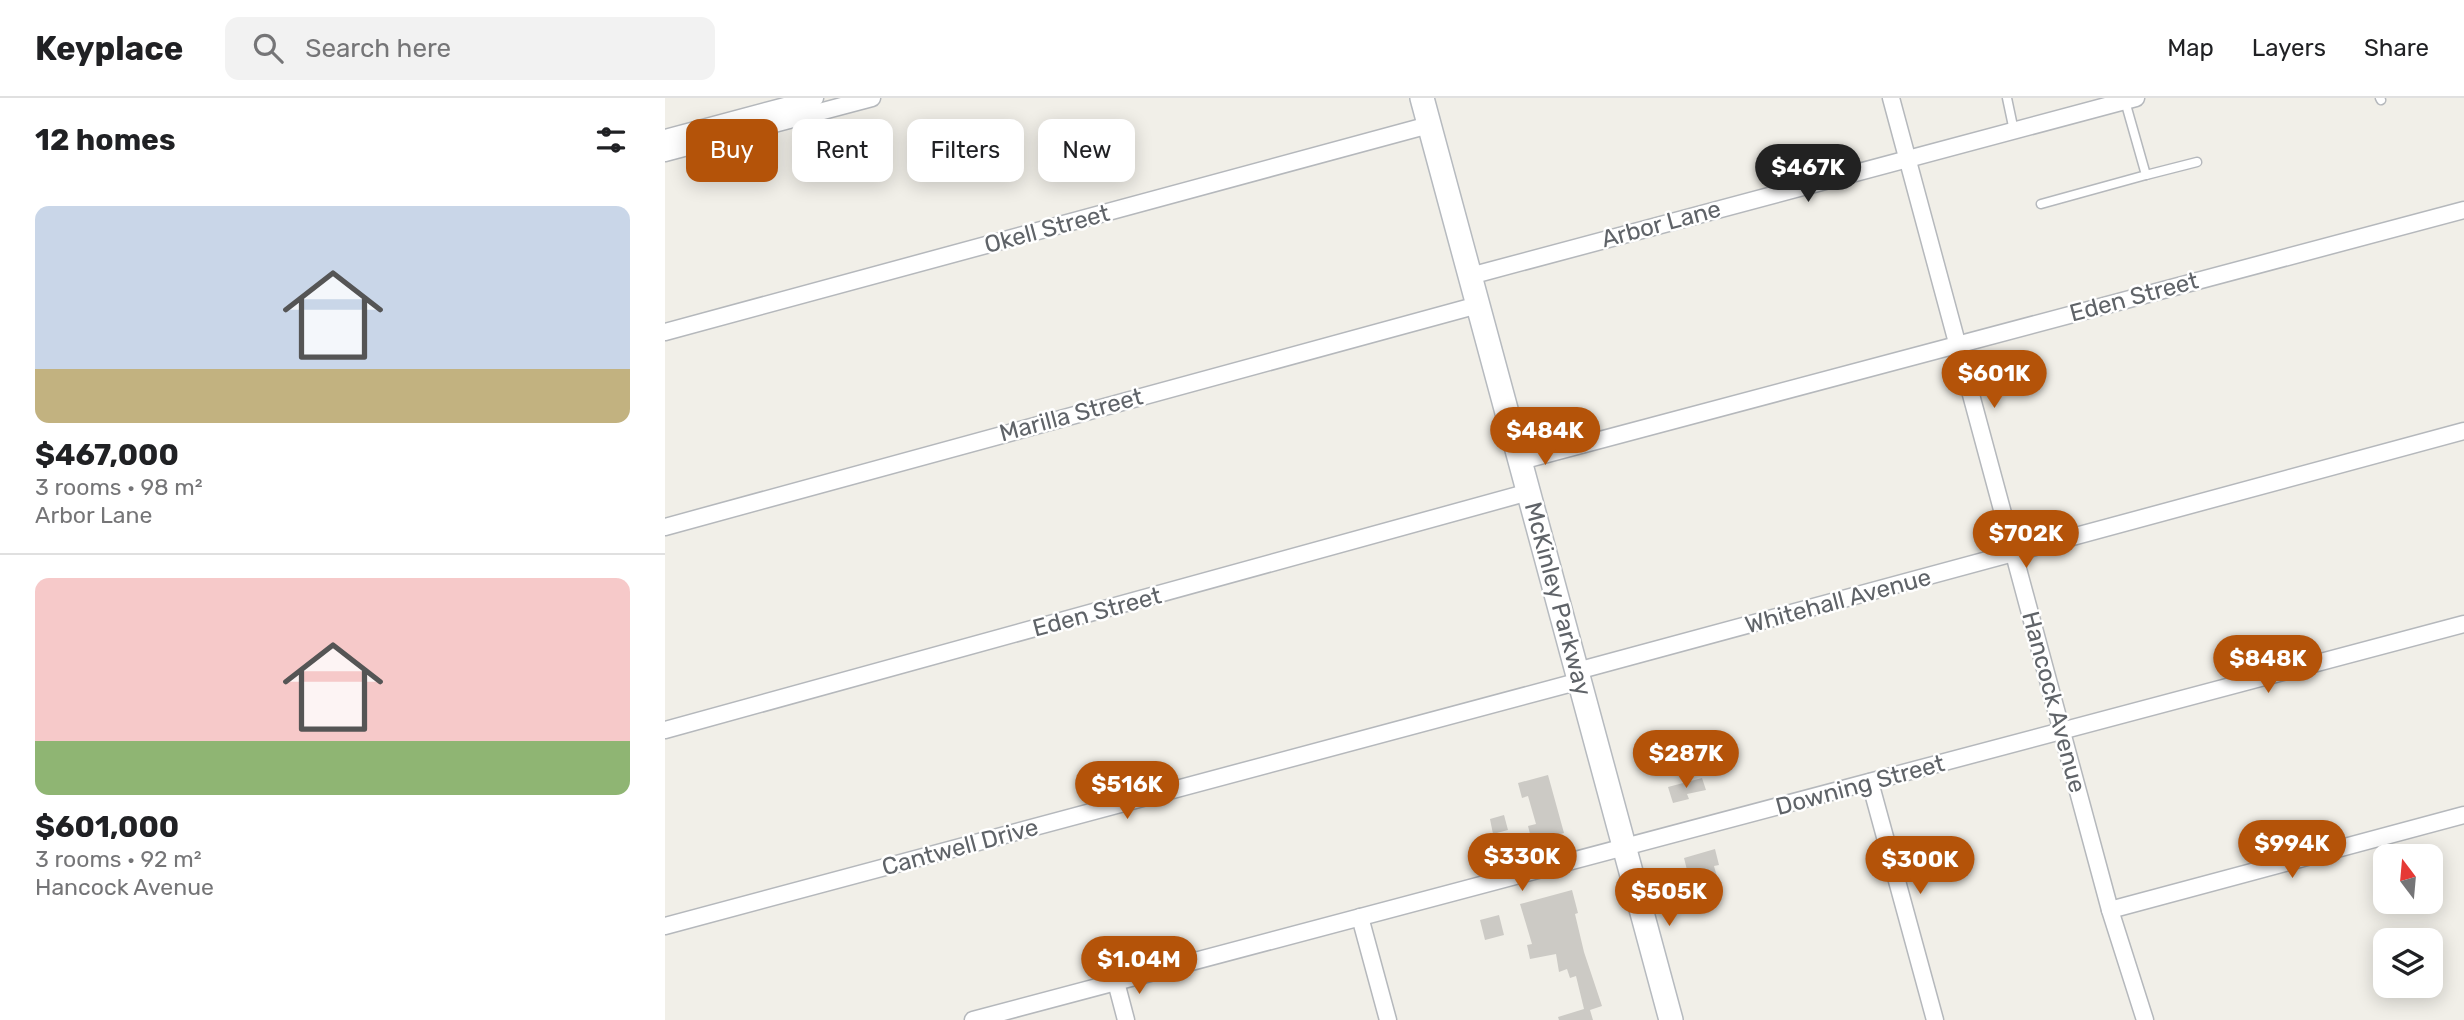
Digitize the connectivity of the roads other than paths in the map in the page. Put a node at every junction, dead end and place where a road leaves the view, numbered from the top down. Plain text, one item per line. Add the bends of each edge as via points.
1 (815, 98) edge
2 (872, 98) edge
3 (1422, 98) edge
4 (1891, 98) edge
5 (2007, 98) edge
6 (2130, 100) edge
7 (763, 119) joint
8 (1429, 125) junction
9 (2014, 131) junction
10 (686, 134) edge
11 (665, 138) edge
12 (686, 146) edge
13 (665, 153) edge
14 (1907, 159) junction
15 (2197, 162) dead end
16 (2146, 175) junction
17 (2041, 204) dead end
18 (2464, 210) edge
19 (1470, 276) junction
20 (1478, 305) junction
21 (665, 332) edge
22 (1957, 344) junction
23 (2464, 431) edge
24 (1521, 461) junction
25 (1529, 492) junction
26 (665, 527) edge
27 (2014, 554) junction
28 (2464, 624) edge
29 (1579, 676) junction
30 (665, 730) edge
31 (2062, 731) junction
32 (1870, 782) junction
33 (2464, 815) edge
34 (1625, 847) junction
35 (2110, 910) junction
36 (1360, 917) junction
37 (665, 926) edge
38 (1116, 982) junction
39 (973, 1020) edge
40 (1126, 1020) edge
41 (1388, 1020) edge
42 (1671, 1020) edge
43 (1935, 1020) edge
44 (2144, 1020) edge

1 - 7 street
2 - 7 street
3 - 8 street, McKinley Parkway
4 - 14 street, Hancock Avenue
5 - 9 lane
6 - 9 street, Arbor Lane
6 - 16 lane
8 - 19 street, McKinley Parkway
8 - 21 street, Okell Street
9 - 14 street, Arbor Lane
10 - 11 street
12 - 13 street
14 - 19 street, Arbor Lane
14 - 22 street, Hancock Avenue
15 - 16 lane
16 - 17 lane
18 - 22 street, Eden Street
19 - 20 street, McKinley Parkway
20 - 24 street, McKinley Parkway
20 - 26 street, Marilla Street
22 - 24 street, Eden Street
22 - 27 street, Hancock Avenue
23 - 27 street, Whitehall Avenue
24 - 25 street, McKinley Parkway
25 - 29 street, McKinley Parkway
25 - 30 street, Eden Street
27 - 29 street, Whitehall Avenue
27 - 31 street, Hancock Avenue
28 - 31 street, Downing Street
29 - 34 street, McKinley Parkway
29 - 37 street, Cantwell Drive
31 - 32 street, Downing Street
31 - 35 street, Hancock Avenue
32 - 34 street, Downing Street
32 - 43 street
33 - 35 street
34 - 36 street, Downing Street
34 - 42 street, McKinley Parkway
35 - 44 street, Hancock Avenue
36 - 38 street, Downing Street
36 - 41 street
38 - 39 street, Downing Street
38 - 40 street

